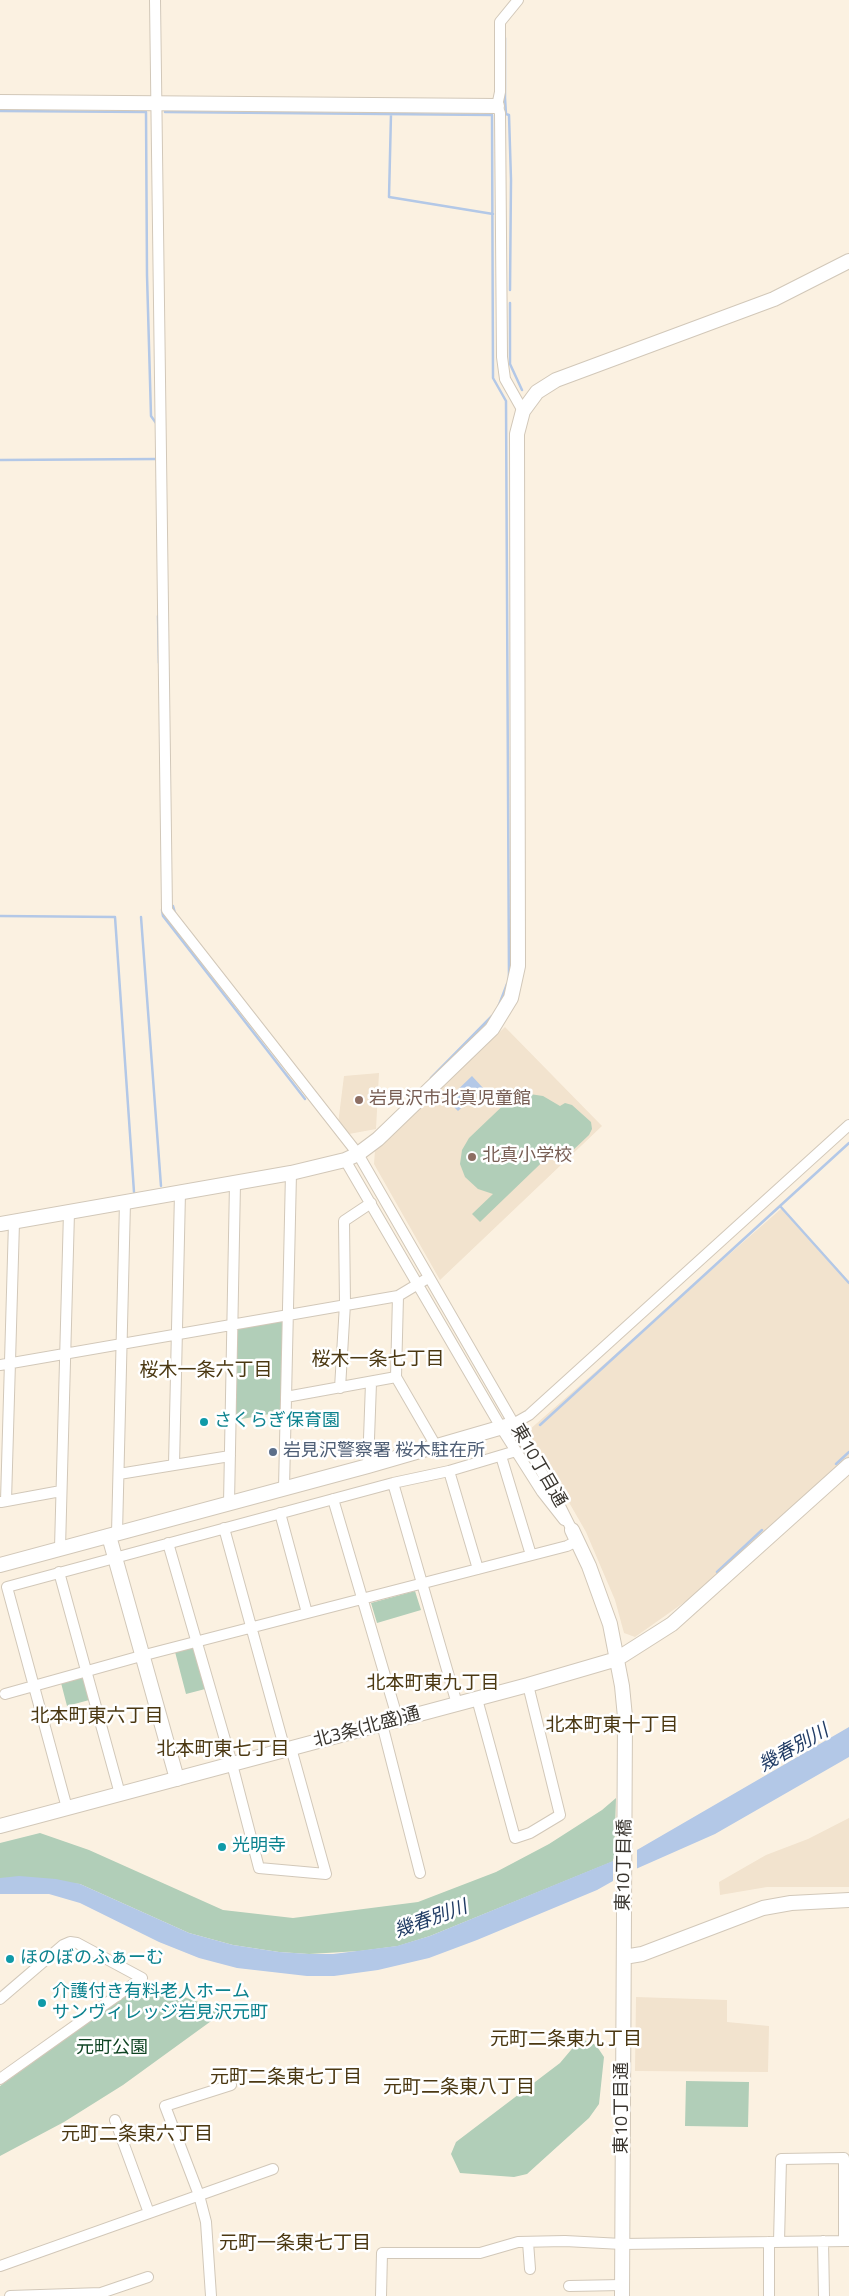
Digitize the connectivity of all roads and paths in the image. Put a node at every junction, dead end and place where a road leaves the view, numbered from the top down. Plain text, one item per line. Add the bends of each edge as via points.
1 (154, 0) edge
2 (518, 0) edge
3 (0, 102) edge
4 (157, 102) junction
5 (497, 106) junction
6 (849, 261) edge
7 (523, 411) junction
8 (849, 1125) edge
9 (358, 1154) junction
10 (345, 1160) junction
11 (291, 1173) junction
12 (236, 1183) junction
13 (180, 1192) junction
14 (124, 1202) junction
15 (371, 1203) junction
16 (69, 1212) junction
17 (7, 1223) edge
18 (428, 1278) junction
19 (418, 1284) junction
20 (398, 1296) junction
21 (345, 1304) junction
22 (288, 1314) junction
23 (233, 1324) junction
24 (177, 1334) junction
25 (122, 1343) junction
26 (66, 1353) junction
27 (5, 1364) edge
28 (396, 1377) junction
29 (372, 1382) junction
30 (340, 1388) junction
31 (286, 1397) junction
32 (508, 1426) junction
33 (436, 1446) junction
34 (516, 1451) junction
35 (230, 1456) junction
36 (501, 1456) junction
37 (174, 1465) junction
38 (849, 1465) edge
39 (368, 1466) junction
40 (449, 1471) junction
41 (119, 1474) junction
42 (393, 1483) junction
43 (284, 1488) junction
44 (61, 1491) junction
45 (333, 1499) junction
46 (3, 1501) edge
47 (229, 1503) junction
48 (280, 1513) junction
49 (224, 1528) junction
50 (113, 1534) junction
51 (575, 1536) junction
52 (168, 1543) junction
53 (60, 1548) junction
54 (531, 1555) junction
55 (115, 1557) junction
56 (0, 1565) edge
57 (478, 1569) junction
58 (59, 1572) junction
59 (422, 1583) junction
60 (4, 1588) edge
61 (362, 1599) junction
62 (307, 1613) junction
63 (251, 1627) junction
64 (197, 1641) junction
65 (141, 1656) junction
66 (617, 1659) junction
67 (87, 1671) junction
68 (528, 1685) junction
69 (33, 1686) junction
70 (5, 1694) dead end
71 (477, 1699) junction
72 (457, 1704) junction
73 (398, 1720) junction
74 (382, 1724) junction
75 (288, 1749) junction
76 (232, 1764) junction
77 (177, 1779) junction
78 (120, 1794) junction
79 (67, 1808) junction
80 (625, 1809) joint
81 (0, 1826) edge
82 (420, 1873) dead end
83 (849, 1900) edge
84 (624, 1920) joint
85 (624, 1957) junction
86 (0, 1999) edge
87 (0, 2079) edge
88 (231, 2085) dead end
89 (115, 2120) dead end
90 (273, 2169) dead end
91 (199, 2195) junction
92 (149, 2213) junction
93 (823, 2241) junction
94 (846, 2241) edge
95 (528, 2242) junction
96 (774, 2242) junction
97 (622, 2244) junction
98 (0, 2266) edge
99 (530, 2269) dead end
100 (148, 2277) dead end
101 (569, 2286) dead end
102 (622, 2291) edge
103 (10, 2296) edge
104 (211, 2296) edge
105 (381, 2296) edge
106 (769, 2296) edge
107 (824, 2296) edge

1 - 4 street, 東10丁目通
2 - 5 street via 500,22
3 - 4 street
4 - 5 street
4 - 9 street, 東10丁目通 via 168,910
5 - 7 street via 500,113 502,357 505,379
6 - 7 street via 774,299 556,380 537,392
7 - 9 street via 517,434 516,982 511,998 492,1029 378,1139
8 - 32 street via 529,1415
9 - 10 street
9 - 18 street, 東10丁目通
10 - 11 street
10 - 15 street
11 - 12 street
11 - 22 street
12 - 13 street
12 - 23 street
13 - 14 street
13 - 24 street
14 - 16 street
14 - 25 street
15 - 19 street
15 - 21 street via 344,1221
16 - 17 street
16 - 26 street
17 - 27 street
18 - 19 street
18 - 32 street, 東10丁目通
19 - 20 street
19 - 32 street
20 - 21 street
20 - 28 street
21 - 22 street
21 - 30 street
22 - 23 street
22 - 31 street
23 - 24 street
23 - 35 street
24 - 25 street
24 - 37 street
25 - 26 street
25 - 41 street
26 - 27 street
26 - 44 street
27 - 46 street
28 - 29 street
28 - 33 street
29 - 30 street
29 - 39 street
30 - 31 street
31 - 43 street
32 - 33 street
32 - 34 street
32 - 51 street, 東10丁目通 via 562,1507
33 - 39 street
34 - 36 street
34 - 51 street
35 - 37 street
35 - 47 street
36 - 40 street
36 - 54 street
37 - 41 street
38 - 66 street, 北3条(北盛)通 via 672,1624
39 - 43 street
40 - 42 street
40 - 57 street
41 - 50 street
42 - 45 street
42 - 59 street
43 - 47 street
44 - 46 street
44 - 53 street
45 - 48 street
45 - 61 street
47 - 50 street
48 - 49 street
48 - 62 street
49 - 52 street
49 - 63 street
50 - 53 street
50 - 55 street
51 - 54 street
51 - 66 street, 東10丁目通 via 605,1608
52 - 55 street
52 - 64 street
53 - 56 street
54 - 57 street
55 - 58 street
55 - 65 street
57 - 59 street
58 - 60 street
58 - 67 street
59 - 61 street
59 - 72 street
60 - 69 street
61 - 62 street
61 - 73 street
62 - 63 street
63 - 64 street
63 - 75 street
64 - 65 street
64 - 76 street
65 - 67 street
65 - 77 street
66 - 68 street, 北3条(北盛)通
66 - 80 street, 東10丁目通 via 625,1717
67 - 69 street
67 - 78 street
68 - 71 street, 北3条(北盛)通
68 - 71 street via 560,1815 515,1838
69 - 70 street
69 - 79 street
71 - 72 street, 北3条(北盛)通
72 - 73 street, 北3条(北盛)通
73 - 74 street, 北3条(北盛)通
74 - 75 street, 北3条(北盛)通
74 - 82 street
75 - 76 street, 北3条(北盛)通
75 - 76 street via 326,1874 259,1868
76 - 77 street, 北3条(北盛)通
77 - 78 street, 北3条(北盛)通
78 - 79 street, 北3条(北盛)通
79 - 81 street, 北3条(北盛)通
80 - 84 street, 東10丁目橋
83 - 85 street via 763,1908 642,1954
84 - 85 street, 東10丁目通
85 - 97 street, 東10丁目通
86 - 87 street via 70,1942 142,1978
88 - 91 street via 165,2106
89 - 92 street
90 - 91 street
91 - 92 street
91 - 104 street via 208,2236
92 - 98 street
93 - 94 street
93 - 96 street
93 - 107 street
94 - 96 street via 844,2158 781,2159
95 - 97 street
95 - 99 street
95 - 105 street via 480,2253 382,2253
96 - 97 street
96 - 106 street
97 - 102 street, 東10丁目通
100 - 103 street via 102,2293
101 - 102 street

